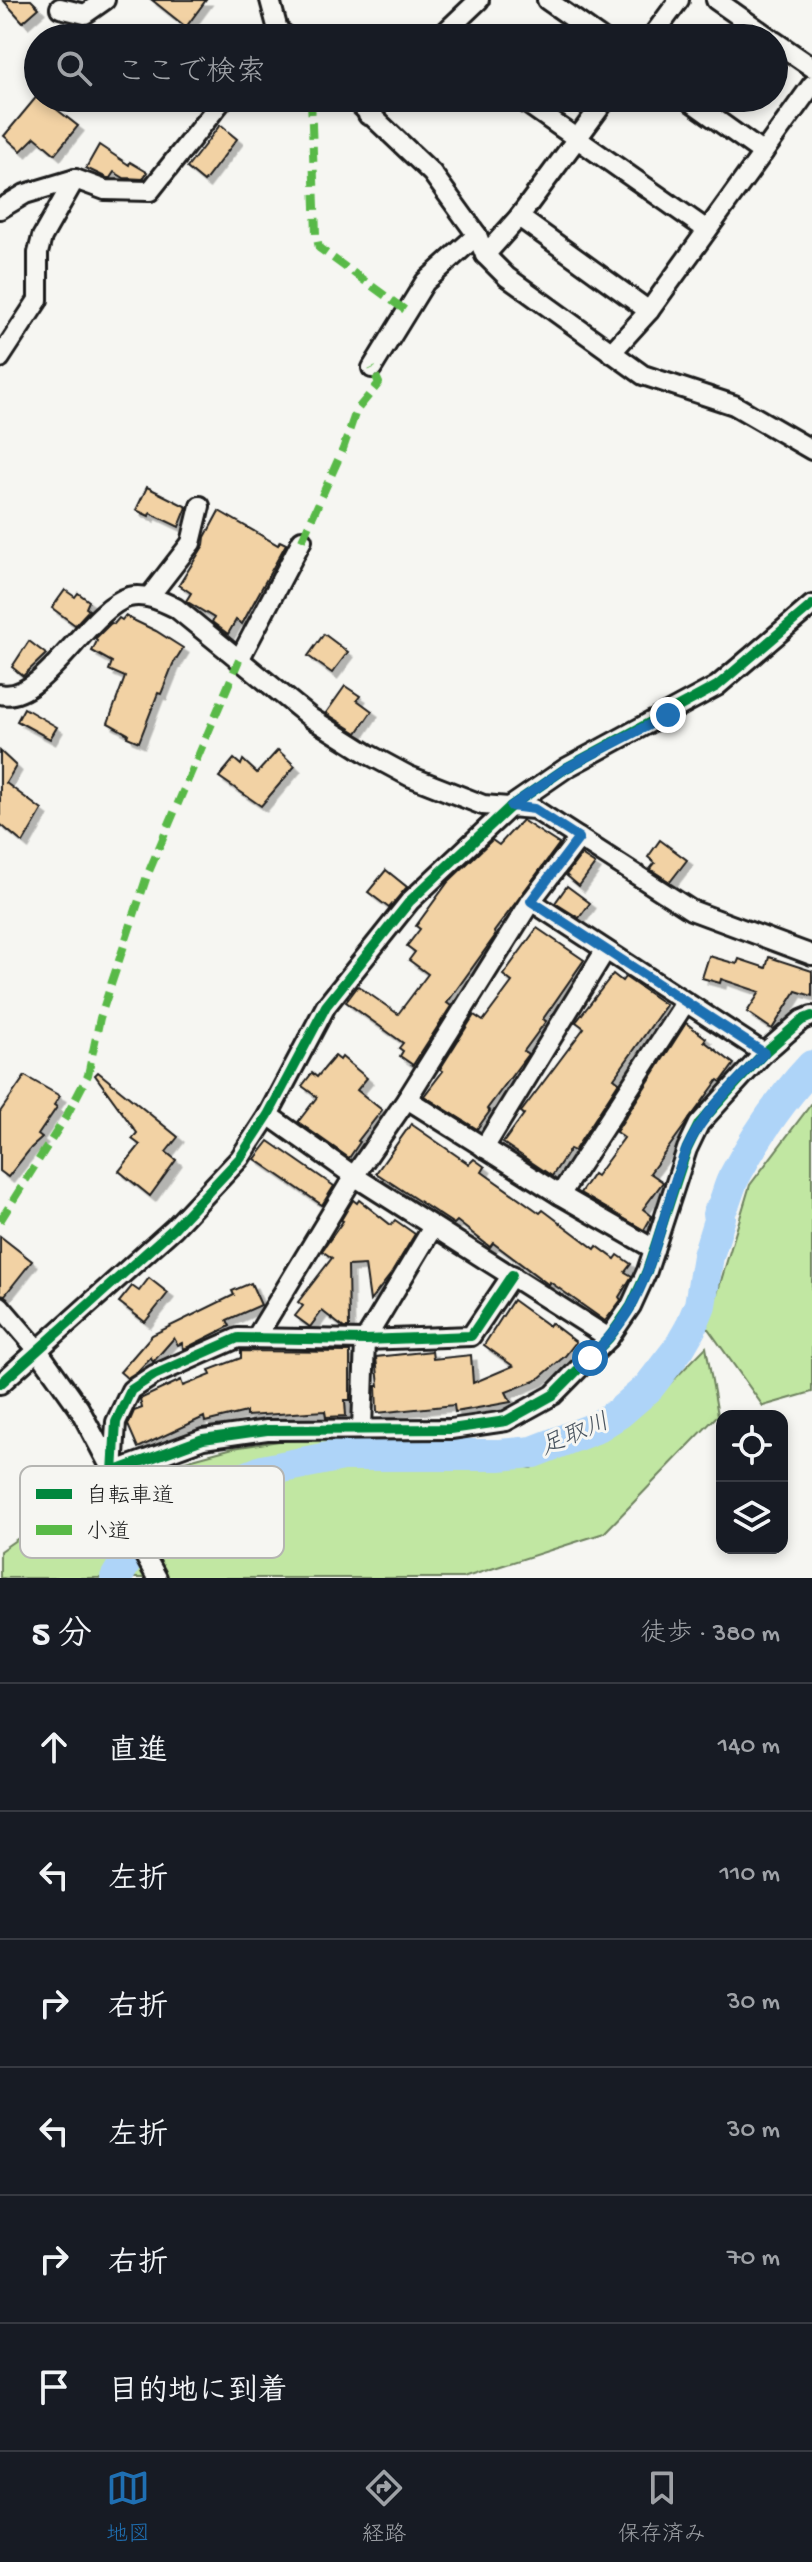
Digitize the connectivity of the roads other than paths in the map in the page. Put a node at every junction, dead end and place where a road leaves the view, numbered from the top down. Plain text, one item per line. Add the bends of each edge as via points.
1 (105, 0) edge
2 (270, 0) edge
3 (479, 0) edge
4 (547, 0) edge
5 (679, 0) edge
6 (716, 0) edge
7 (60, 8) dead end
8 (277, 24) edge
9 (454, 24) edge
10 (581, 24) edge
11 (661, 24) edge
12 (750, 24) edge
13 (788, 50) edge
14 (812, 67) edge
15 (812, 85) edge
16 (213, 112) edge
17 (365, 112) edge
18 (371, 112) edge
19 (539, 112) edge
20 (596, 112) edge
21 (706, 112) edge
22 (368, 115) junction
23 (577, 138) junction
24 (763, 153) junction
25 (75, 179) junction
26 (0, 209) edge
27 (519, 217) junction
28 (707, 230) junction
29 (477, 235) junction
30 (485, 255) junction
31 (649, 311) junction
32 (611, 353) junction
33 (0, 358) edge
34 (372, 368) dead end
35 (812, 450) edge
36 (200, 506) dead end
37 (302, 540) dead end
38 (149, 597) junction
39 (812, 605) edge
40 (239, 660) junction
41 (0, 694) edge
42 (511, 806) junction
43 (579, 838) junction
44 (531, 901) junction
45 (605, 951) junction
46 (812, 955) edge
47 (685, 1003) junction
48 (812, 1016) edge
49 (764, 1053) junction
50 (407, 1099) junction
51 (268, 1115) junction
52 (484, 1148) junction
53 (354, 1176) junction
54 (560, 1195) junction
55 (433, 1227) junction
56 (654, 1249) junction
57 (512, 1275) junction
58 (0, 1306) edge
59 (257, 1336) junction
60 (609, 1338) junction
61 (365, 1340) junction
62 (37, 1349) junction
63 (0, 1384) edge
64 (362, 1429) junction
65 (110, 1466) edge
66 (113, 1466) edge
67 (129, 1466) edge

1 - 7 street via 85,14
2 - 8 street
3 - 9 street
4 - 10 street
5 - 11 street
6 - 12 street
13 - 14 street
15 - 24 street
16 - 25 street via 150,191 105,190
17 - 22 street
18 - 22 street
19 - 23 street
20 - 23 street
21 - 24 street
22 - 29 street via 432,173
23 - 27 street
23 - 28 street
24 - 28 street
25 - 26 street via 25,194
25 - 33 street via 42,237 38,300
27 - 30 street
27 - 31 street
28 - 31 street
29 - 30 street
29 - 34 street via 425,282
30 - 32 street
31 - 32 street
32 - 35 street via 643,375 734,405
36 - 38 street via 191,543
37 - 40 street
38 - 40 street via 176,608
38 - 41 street via 128,597 105,612 25,692
39 - 42 street via 717,686 566,768
40 - 42 street via 311,718 368,754 483,805
42 - 43 street via 534,809
42 - 51 street via 410,901 326,1006
43 - 44 street
43 - 46 street via 691,910
44 - 45 street
44 - 50 street
45 - 47 street
45 - 52 street
47 - 49 street
47 - 54 street
48 - 49 street
49 - 56 street via 699,1124
50 - 52 street
50 - 53 street
51 - 53 street
51 - 62 street via 240,1158 174,1228
52 - 54 street
53 - 55 street
53 - 59 street
54 - 56 street
55 - 57 street
55 - 61 street
56 - 60 street via 631,1306
57 - 60 street
57 - 61 street via 471,1336
58 - 62 street
59 - 61 street
59 - 66 street via 238,1338 131,1390 116,1422
60 - 64 street via 553,1395 506,1421 451,1429
61 - 64 street
62 - 63 street
62 - 65 street via 79,1408
64 - 67 street via 267,1430 203,1439

